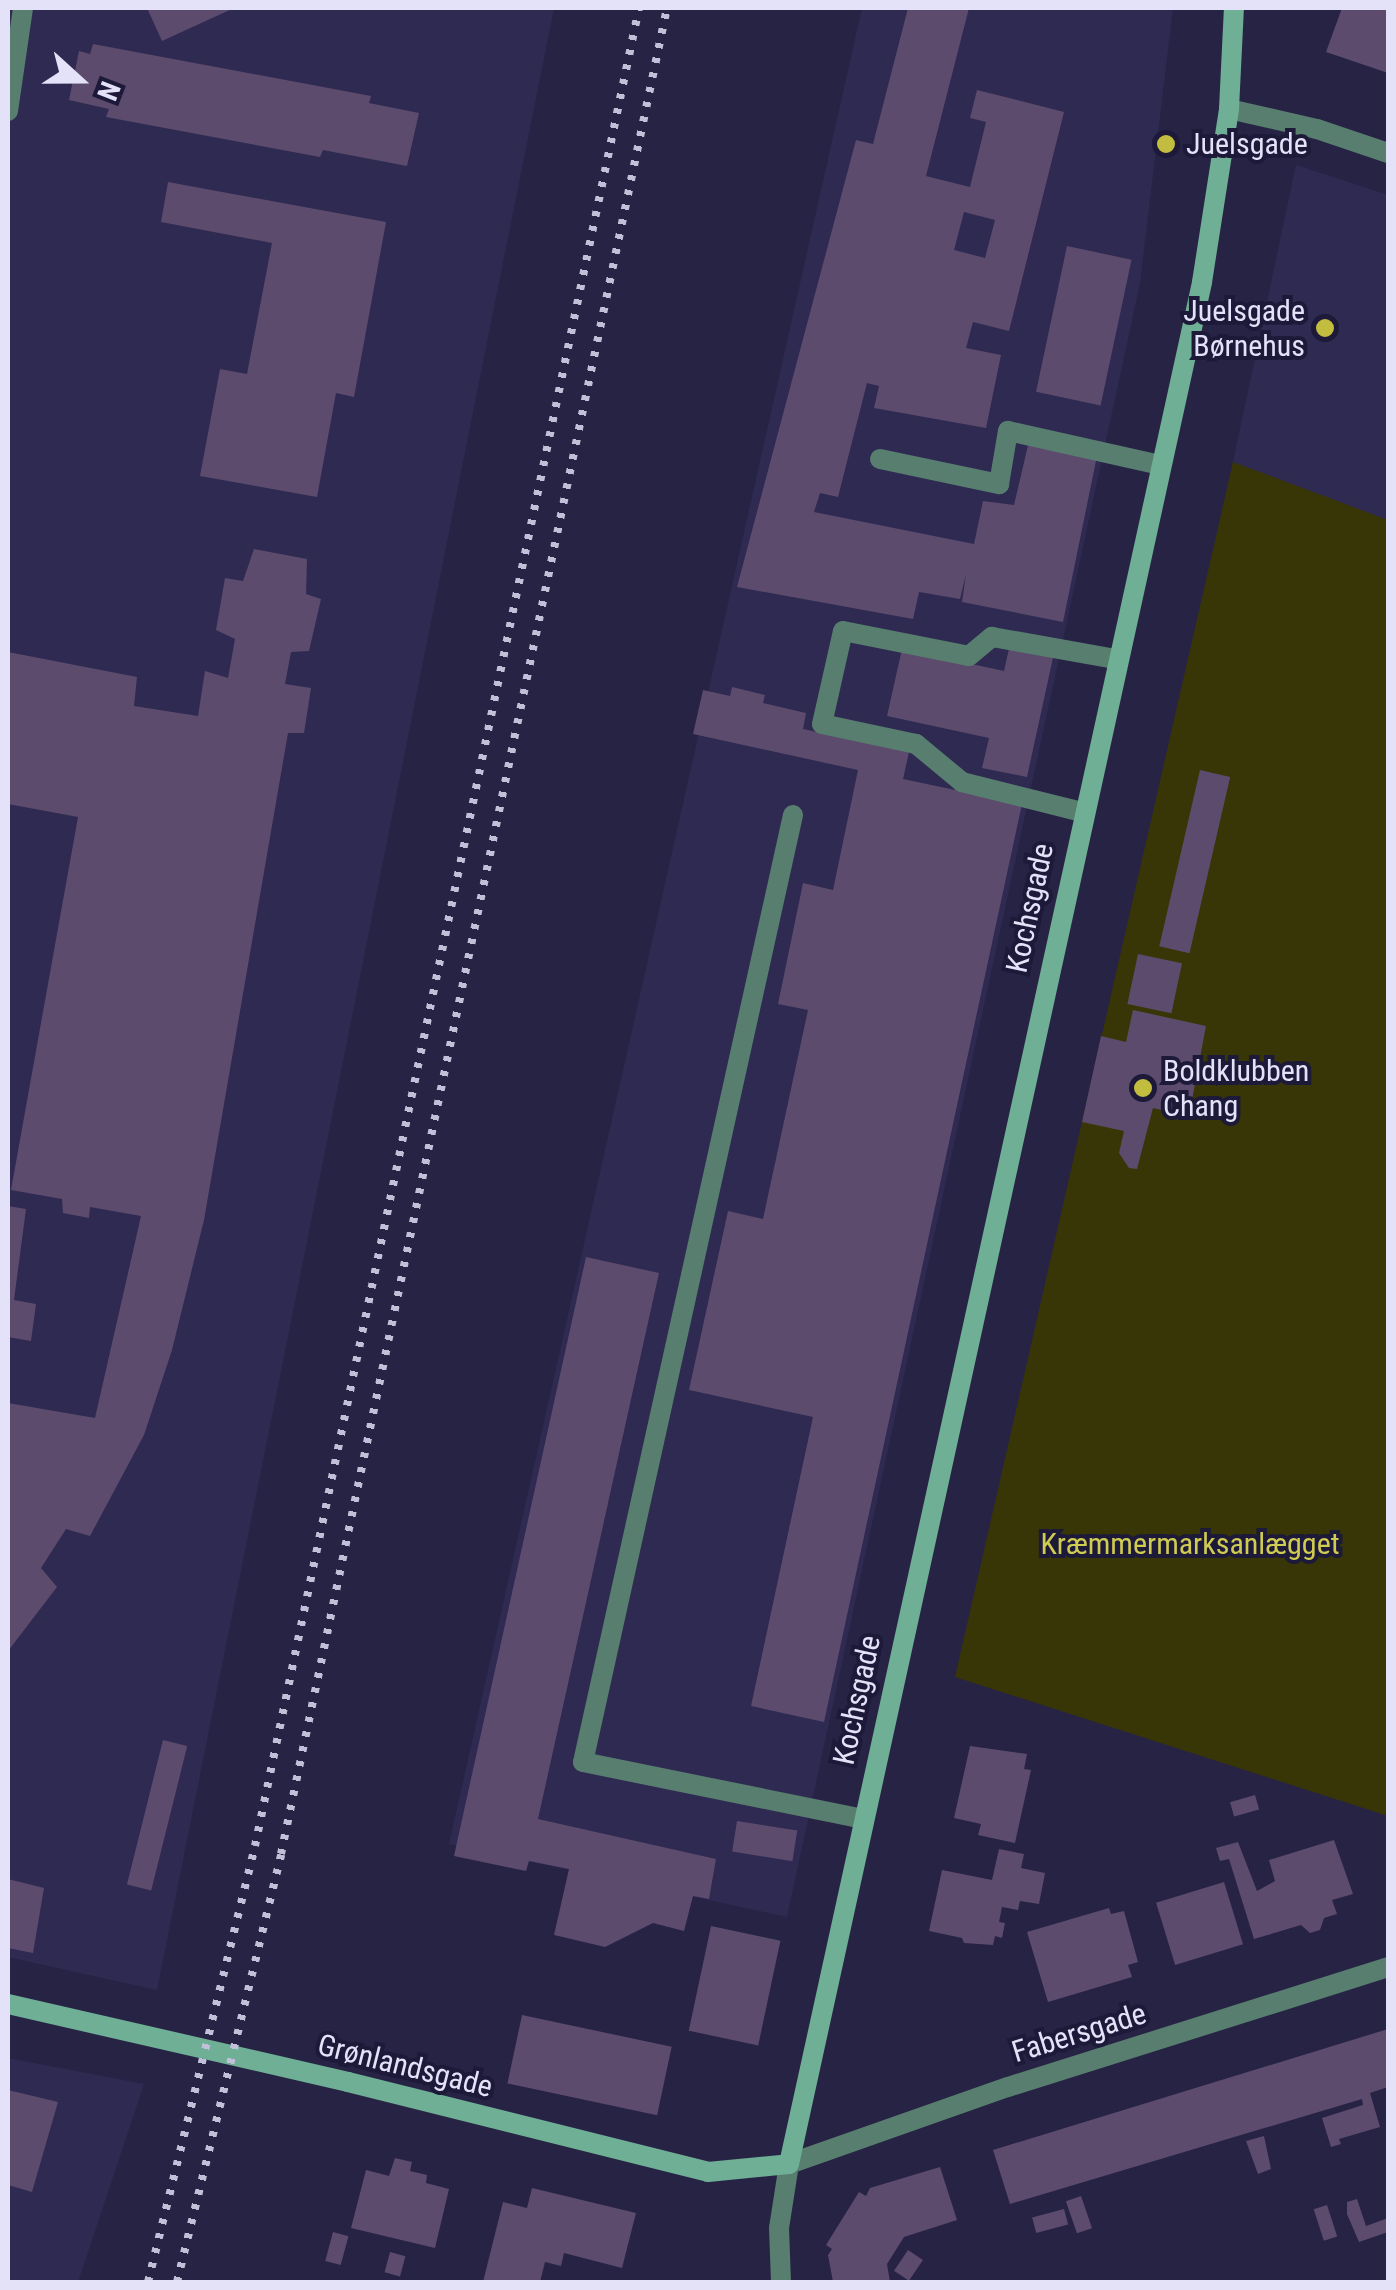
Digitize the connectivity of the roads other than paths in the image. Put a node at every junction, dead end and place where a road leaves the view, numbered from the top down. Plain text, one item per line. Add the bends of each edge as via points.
1 (1234, 8) edge
2 (18, 19) edge
3 (1229, 109) junction
4 (8, 111) edge
5 (1388, 153) edge
6 (880, 459) dead end
7 (1160, 465) junction
8 (1116, 659) junction
9 (1082, 812) junction
10 (793, 816) dead end
11 (862, 1819) junction
12 (1388, 1967) edge
13 (8, 2004) edge
14 (789, 2164) junction
15 (781, 2282) edge

1 - 3 main road, Kochsgade
2 - 4 street
3 - 5 street
3 - 7 main road, Kochsgade via 1202,282
6 - 7 street via 999,484 1008,431
7 - 8 main road, Kochsgade
8 - 9 main road, Kochsgade
8 - 9 street via 992,637 969,656 844,632 822,724 916,744 962,782
9 - 11 main road, Kochsgade
10 - 11 street via 583,1762
11 - 14 main road, Kochsgade
12 - 14 street, Fabersgade
13 - 14 main road, Grønlandsgade via 708,2172
14 - 15 street, Kochsgade

